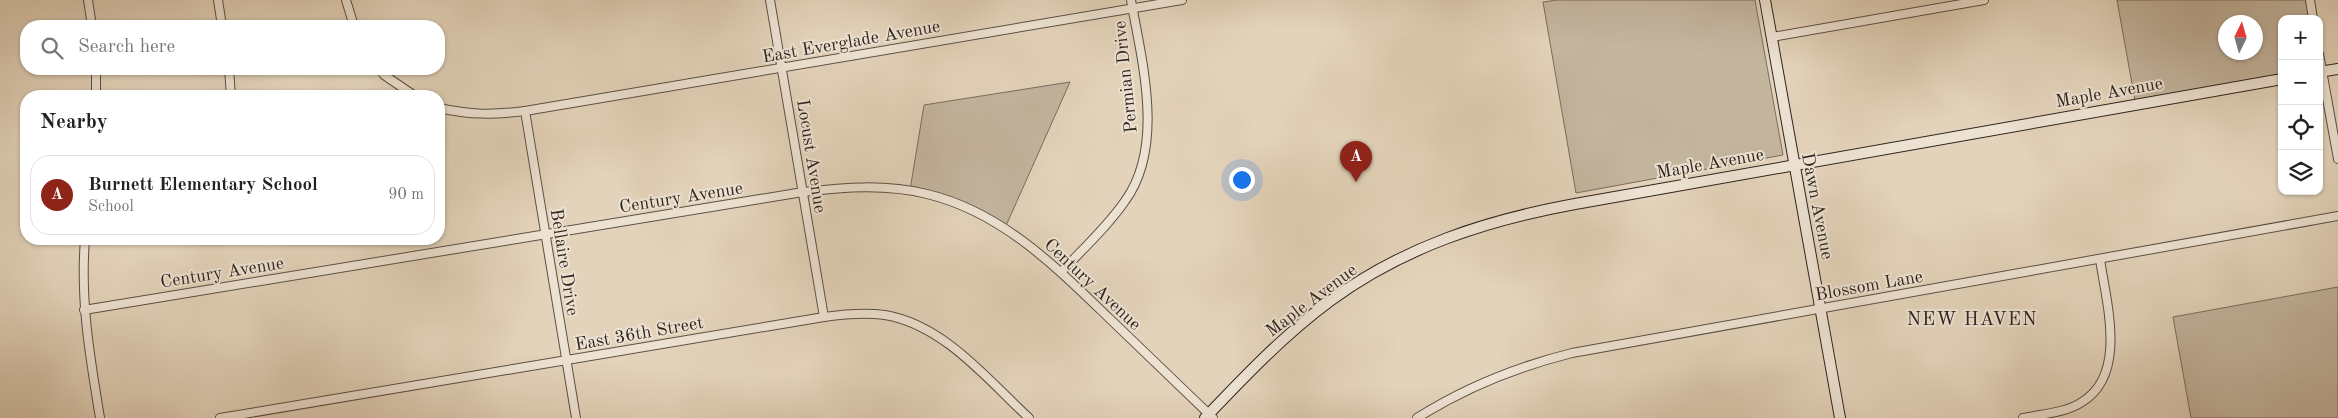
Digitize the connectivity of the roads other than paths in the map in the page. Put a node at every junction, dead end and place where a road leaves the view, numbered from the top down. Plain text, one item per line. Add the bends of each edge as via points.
1 (88, 0) edge
2 (218, 0) edge
3 (346, 0) edge
4 (770, 0) edge
5 (1131, 0) edge
6 (1182, 0) edge
7 (1765, 0) edge
8 (1984, 0) edge
9 (2310, 0) edge
10 (1132, 8) junction
11 (2312, 15) edge
12 (91, 20) edge
13 (221, 20) edge
14 (352, 20) edge
15 (1772, 38) junction
16 (782, 68) junction
17 (2338, 69) edge
18 (2323, 72) edge
19 (96, 75) edge
20 (229, 75) edge
21 (384, 75) edge
22 (2278, 80) edge
23 (2323, 82) edge
24 (96, 90) edge
25 (231, 90) edge
26 (406, 90) edge
27 (445, 109) edge
28 (525, 111) junction
29 (2338, 159) edge
30 (1793, 164) junction
31 (803, 192) junction
32 (2338, 216) edge
33 (546, 234) junction
34 (84, 245) edge
35 (2100, 259) junction
36 (1061, 272) junction
37 (1820, 309) junction
38 (84, 310) junction
39 (824, 317) junction
40 (566, 360) junction
41 (1209, 417) edge
42 (100, 418) edge
43 (220, 418) edge
44 (576, 418) edge
45 (1029, 418) edge
46 (1417, 418) edge
47 (1840, 418) edge
48 (2023, 418) edge

1 - 12 street
2 - 13 street
3 - 14 street
4 - 16 street, Locust Avenue
5 - 10 street, Permian Drive
6 - 10 street, East Everglade Avenue
7 - 15 street, Dawn Avenue
8 - 15 street
9 - 11 street
10 - 16 street, East Everglade Avenue
10 - 36 street, Permian Drive via 1148,108 1145,156 1138,179 1126,200
15 - 30 street, Dawn Avenue
16 - 28 street, East Everglade Avenue
16 - 31 street, Locust Avenue
17 - 18 street
19 - 24 street
20 - 25 street
21 - 26 street
22 - 30 street, Maple Avenue
23 - 29 street
27 - 28 street, East Everglade Avenue via 494,115
28 - 33 street, Bellaire Drive
30 - 37 street, Dawn Avenue
30 - 41 street, Maple Avenue via 1554,208 1475,228 1420,249 1382,268 1330,301 1273,348
31 - 33 street, Century Avenue
31 - 36 street, Century Avenue via 882,187 948,200 1005,228
31 - 39 street, Locust Avenue
32 - 35 street, Blossom Lane
33 - 38 street, Century Avenue
33 - 40 street, Bellaire Drive
34 - 38 street
35 - 37 street, Blossom Lane
35 - 48 street via 2111,344 2103,378 2082,402
36 - 41 street, Century Avenue
37 - 46 street, Blossom Lane via 1540,361 1488,379
37 - 47 street, Dawn Avenue
38 - 42 street
39 - 40 street, East 36th Street
39 - 45 street, East 36th Street via 866,313 919,325 947,342
40 - 43 street, East 36th Street
40 - 44 street, Bellaire Drive

